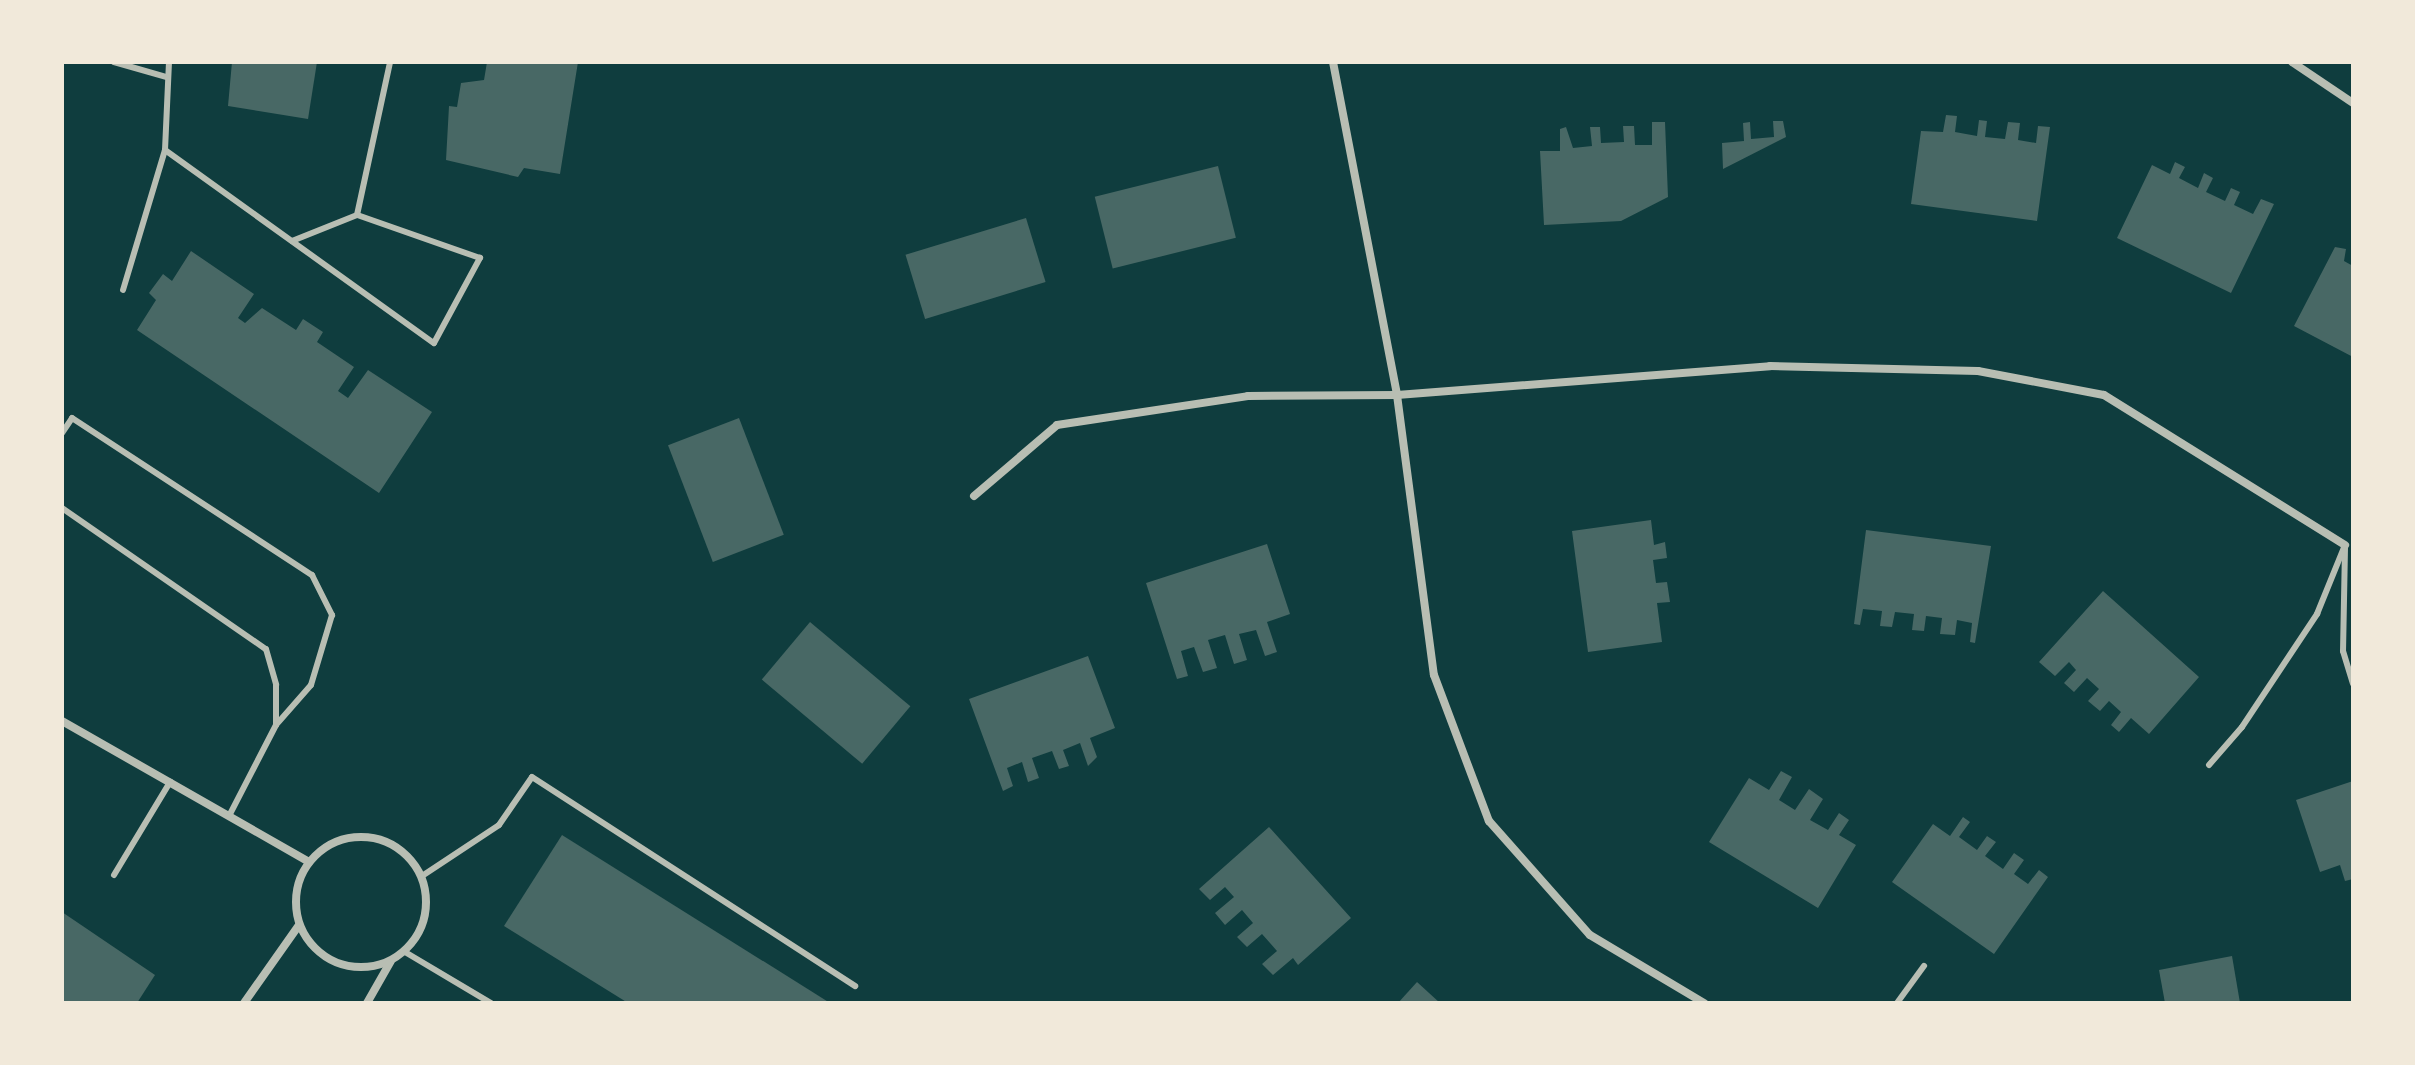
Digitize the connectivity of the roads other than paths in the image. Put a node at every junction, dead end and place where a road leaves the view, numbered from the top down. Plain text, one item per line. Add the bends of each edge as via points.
1 (114, 62) edge
2 (169, 62) edge
3 (390, 62) edge
4 (1333, 62) edge
5 (2292, 62) edge
6 (166, 77) junction
7 (2353, 103) edge
8 (165, 150) junction
9 (357, 215) junction
10 (292, 241) junction
11 (123, 290) dead end
12 (1397, 395) junction
13 (62, 433) edge
14 (974, 496) dead end
15 (62, 508) edge
16 (2345, 545) junction
17 (2353, 552) edge
18 (2353, 684) edge
19 (62, 721) edge
20 (276, 725) junction
21 (2209, 765) dead end
22 (170, 782) junction
23 (229, 816) junction
24 (309, 862) junction
25 (114, 875) dead end
26 (422, 876) junction
27 (299, 925) junction
28 (405, 952) junction
29 (391, 961) junction
30 (1924, 966) dead end
31 (855, 986) dead end
32 (244, 1003) edge
33 (367, 1003) edge
34 (491, 1003) edge
35 (1704, 1003) edge
36 (1897, 1003) edge

1 - 6 lane
2 - 6 lane
3 - 9 lane
4 - 12 street
5 - 7 street
6 - 8 lane
8 - 10 lane
8 - 11 lane
9 - 10 lane
9 - 10 lane via 480,258 434,343
12 - 14 street via 1248,396 1057,425
12 - 16 street via 1770,366 1978,371 2104,395
12 - 35 street via 1434,675 1489,821 1590,935
13 - 20 lane via 72,418 312,575 332,615 311,685
15 - 20 lane via 266,649 276,685
16 - 17 lane
16 - 18 lane via 2343,651
16 - 21 lane via 2317,614 2242,727
19 - 22 street
20 - 23 lane
22 - 23 street
22 - 25 lane
23 - 24 street
24 - 26 street via 326,846 369,837 391,843
24 - 27 street via 299,881
26 - 28 street via 426,917
26 - 31 lane via 499,825 532,777
27 - 29 street via 311,944 338,963 371,967
27 - 32 street
28 - 29 street
28 - 34 lane
29 - 33 street
30 - 36 lane

